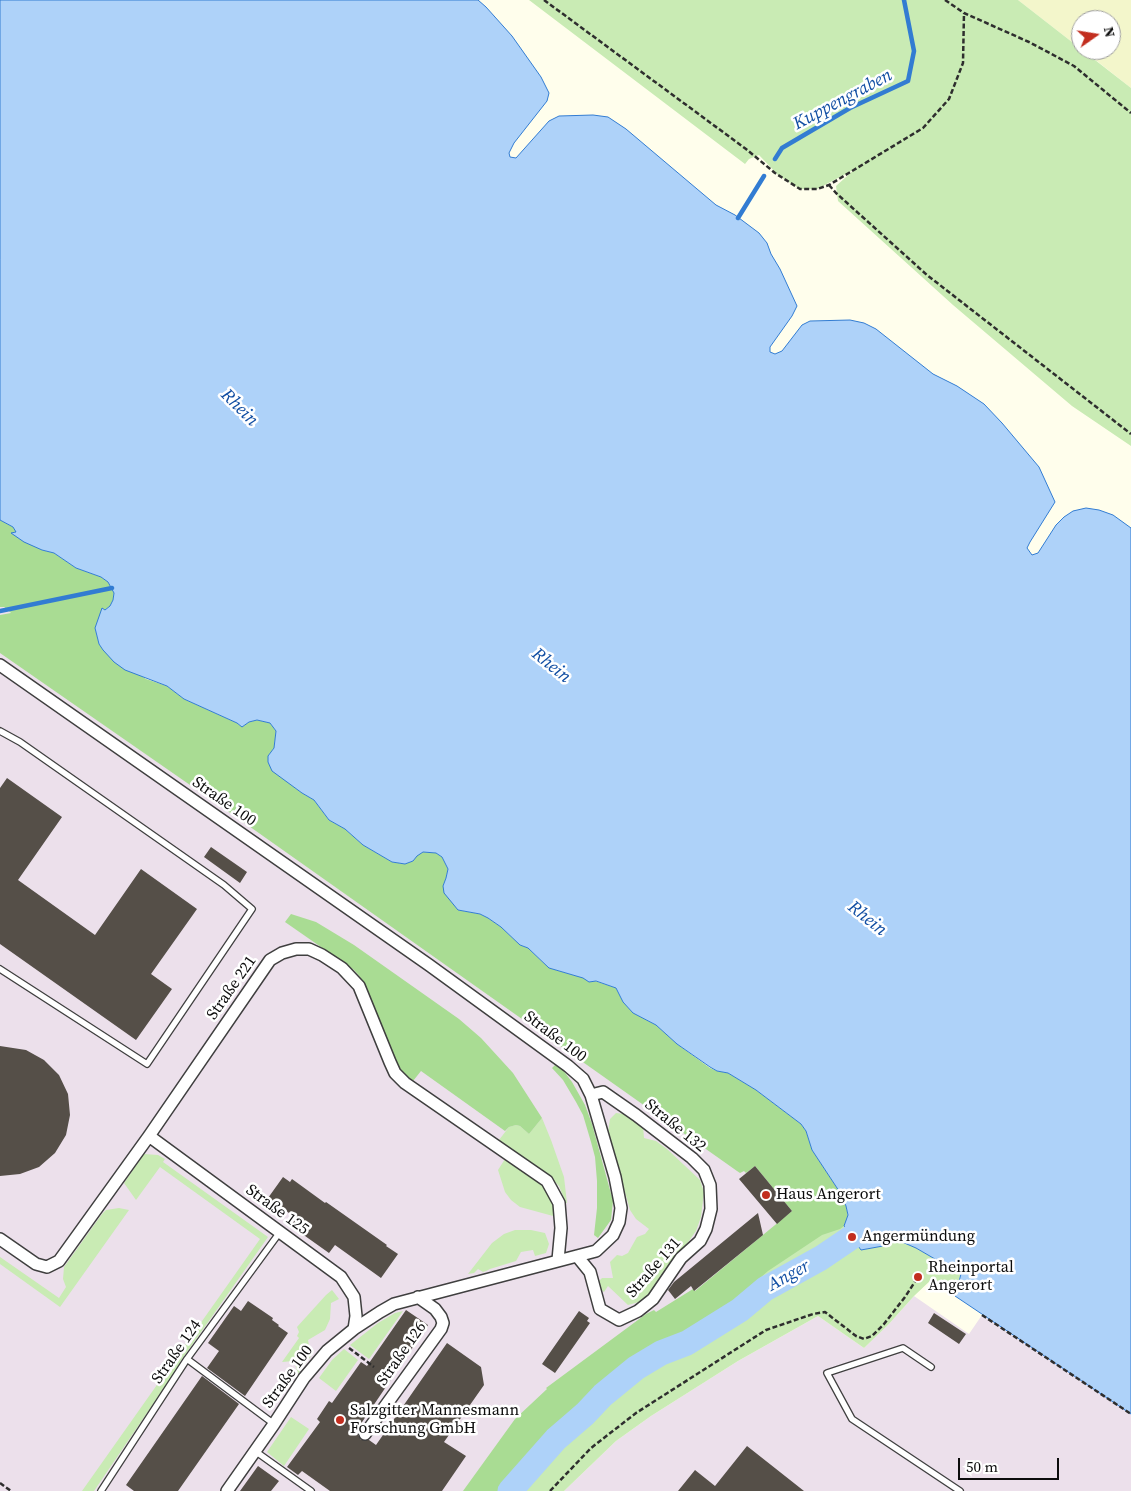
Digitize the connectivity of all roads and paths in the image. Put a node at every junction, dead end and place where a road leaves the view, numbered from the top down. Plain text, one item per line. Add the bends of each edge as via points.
1 (544, 0) edge
2 (946, 0) edge
3 (964, 13) junction
4 (1131, 113) edge
5 (829, 185) junction
6 (1131, 434) edge
7 (0, 665) edge
8 (0, 731) edge
9 (0, 969) edge
10 (591, 1095) junction
11 (149, 1136) junction
12 (711, 1209) joint
13 (280, 1232) junction
14 (0, 1239) edge
15 (577, 1256) junction
16 (558, 1260) junction
17 (918, 1277) dead end
18 (418, 1297) junction
19 (982, 1314) dead end
20 (354, 1329) junction
21 (346, 1346) dead end
22 (187, 1359) junction
23 (374, 1367) dead end
24 (931, 1367) dead end
25 (1131, 1414) edge
26 (274, 1424) junction
27 (365, 1434) dead end
28 (256, 1451) junction
29 (0, 1483) edge
30 (11, 1491) edge
31 (101, 1491) edge
32 (227, 1491) edge
33 (311, 1491) edge
34 (550, 1491) edge
35 (960, 1491) edge

1 - 5 path via 746,149 775,174 800,189
2 - 3 path
3 - 4 path via 1074,66
3 - 5 path via 963,64 949,99 923,128
5 - 6 path via 927,275
7 - 10 street, Straße 100 via 568,1066 583,1079
8 - 9 lane via 224,885 252,909 147,1064
10 - 12 street, Straße 132 via 603,1092 692,1158 704,1170 710,1185
10 - 15 street, Straße 100 via 621,1208 613,1235 596,1251
11 - 13 street, Straße 125
11 - 14 street, Straße 221 via 58,1261 47,1267 36,1264
11 - 16 street, Straße 221 via 270,960 296,949 309,950 342,968 359,986 395,1073 547,1181 559,1203
12 - 15 street, Straße 131 via 700,1241 681,1258 653,1299 619,1320 600,1309 590,1272
13 - 20 street, Straße 125 via 342,1277 349,1286 356,1306
13 - 22 lane, Straße 124
15 - 16 street, Straße 100
16 - 18 street, Straße 100
17 - 34 path via 884,1324 864,1339 825,1312 766,1330 636,1413 591,1448
18 - 20 street, Straße 100 via 394,1304
18 - 27 street, Straße 126 via 441,1317 441,1329
19 - 25 path
20 - 26 street, Straße 100 via 311,1369
21 - 23 path
22 - 26 lane
22 - 31 lane, Straße 124
24 - 35 lane via 903,1348 827,1373 852,1419
26 - 28 street, Straße 100
28 - 32 street, Straße 100
28 - 33 lane
29 - 30 path

